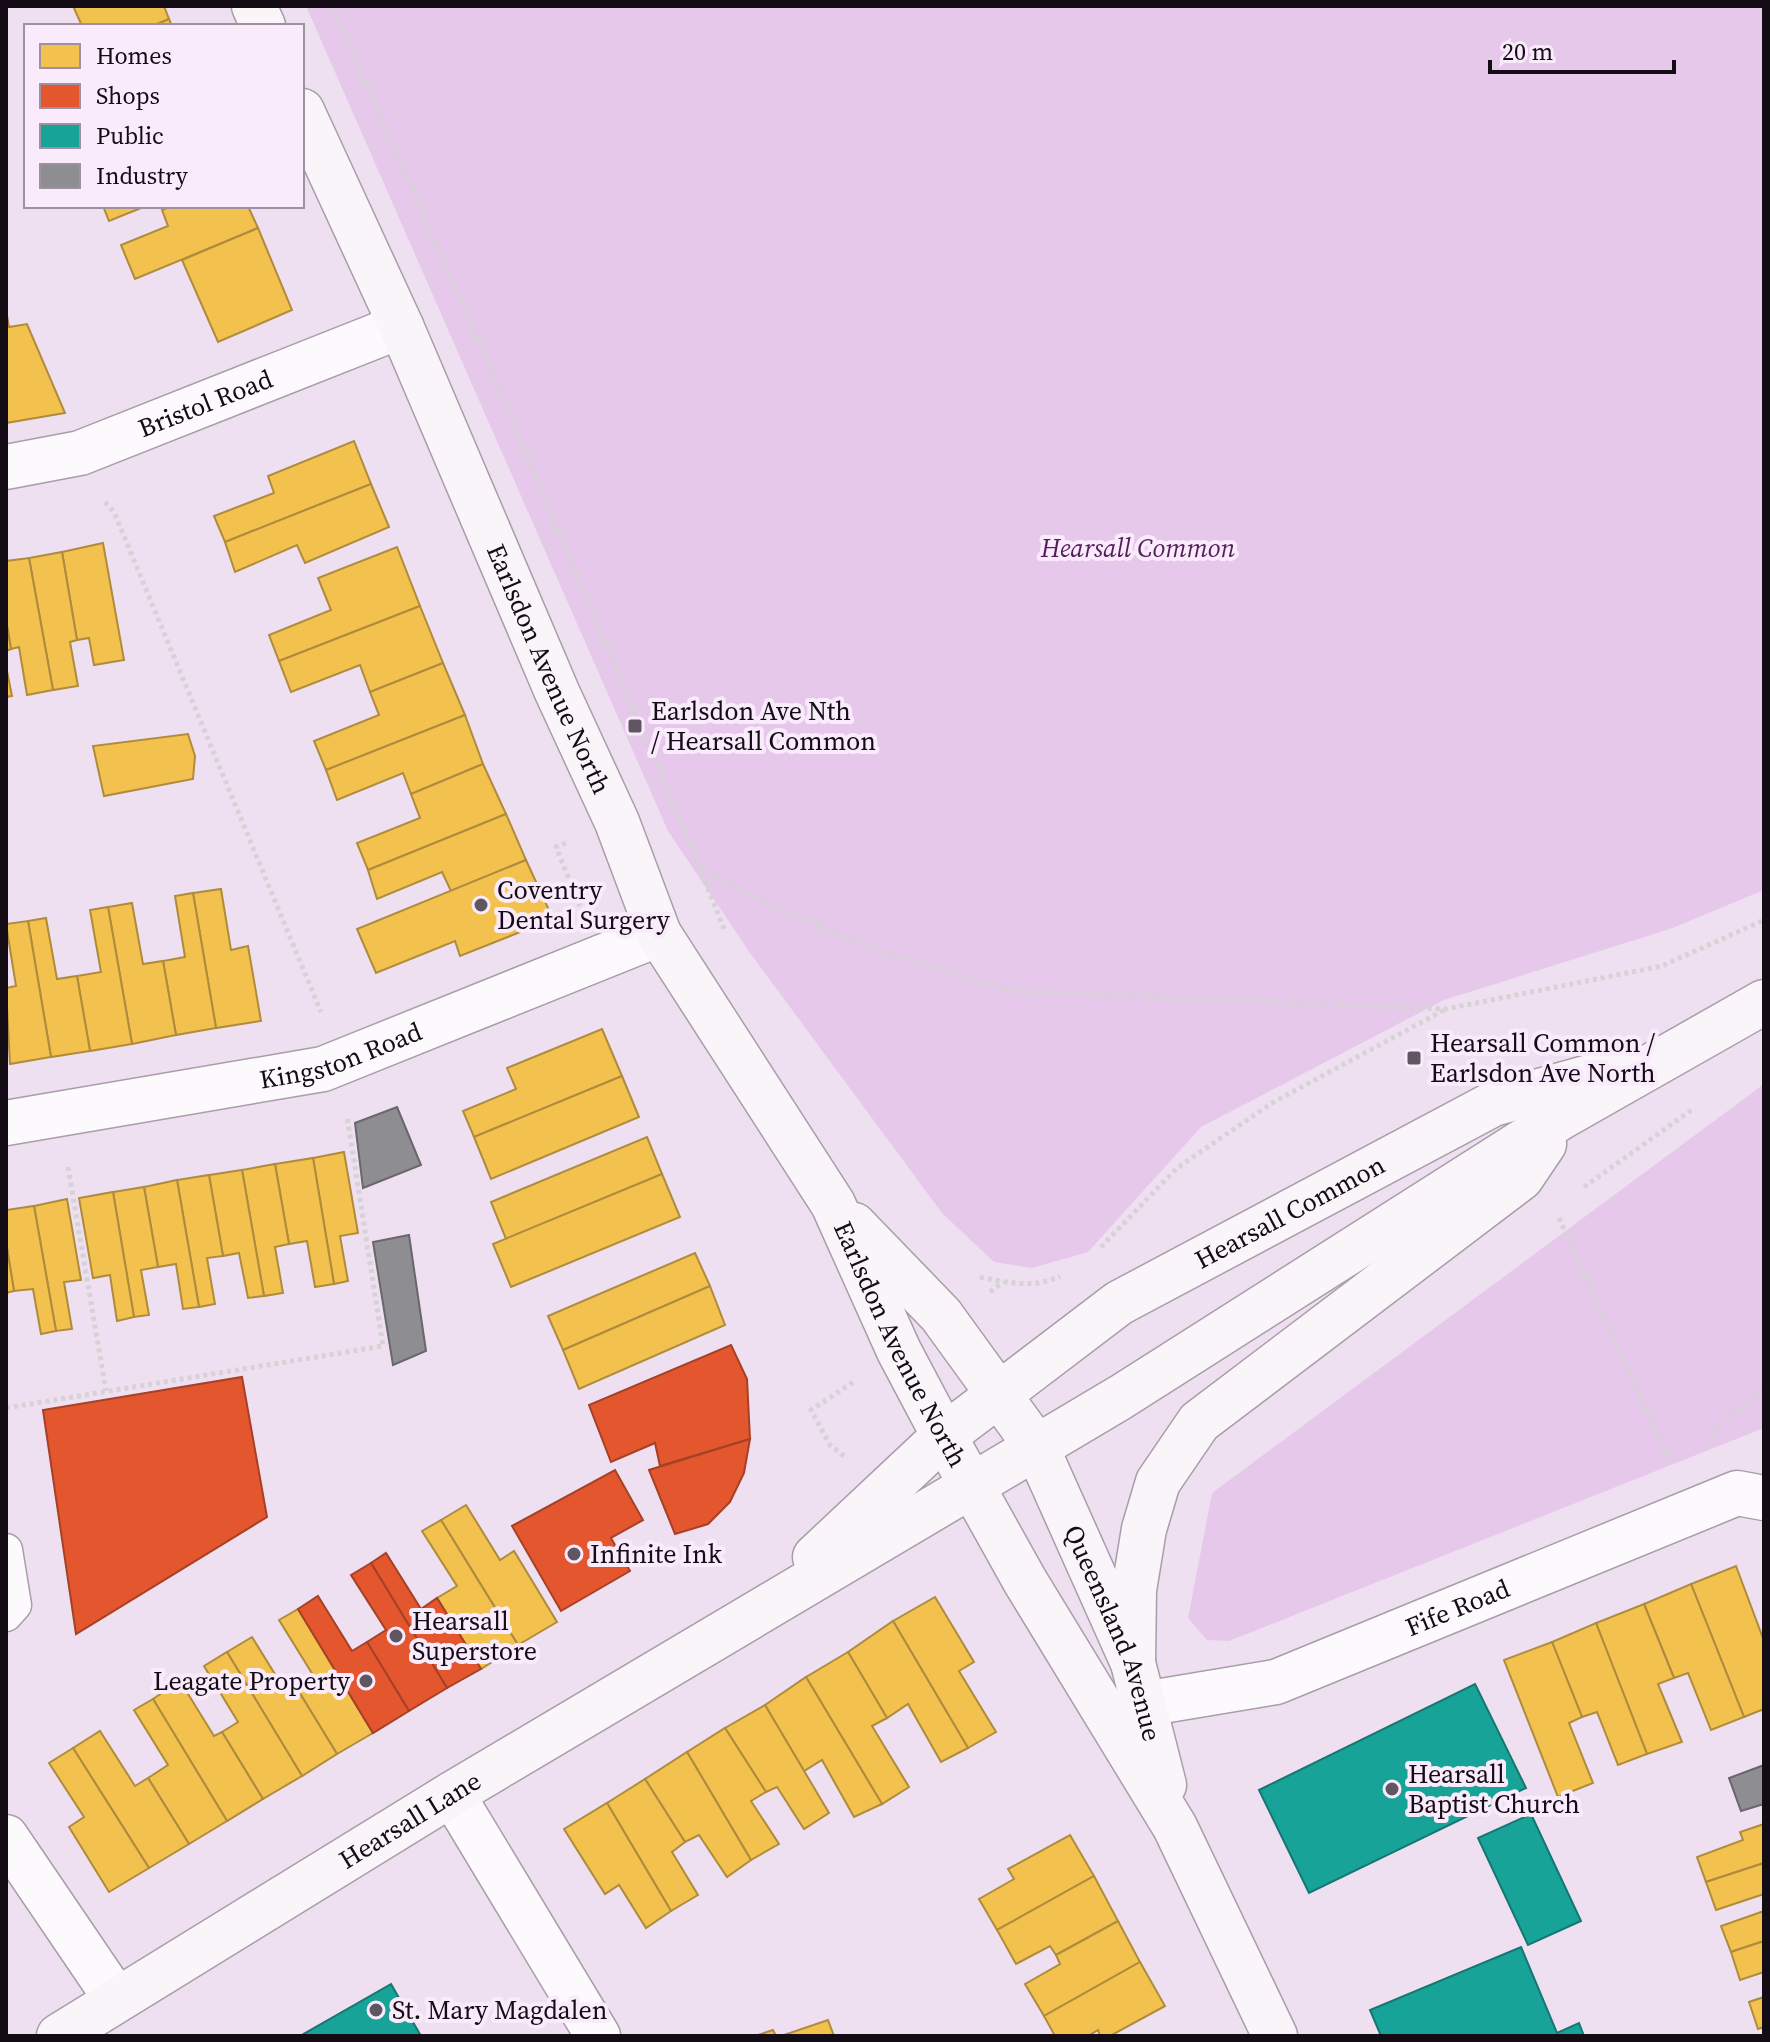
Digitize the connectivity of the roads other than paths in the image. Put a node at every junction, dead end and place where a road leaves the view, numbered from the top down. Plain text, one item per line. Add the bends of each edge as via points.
1 (304, 115) edge
2 (401, 326) junction
3 (6, 467) edge
4 (659, 934) junction
5 (1764, 1002) edge
6 (1667, 1055) junction
7 (1563, 1116) junction
8 (6, 1123) edge
9 (833, 1204) junction
10 (1000, 1394) junction
11 (944, 1436) junction
12 (1036, 1446) junction
13 (972, 1484) junction
14 (1764, 1498) edge
15 (6, 1550) edge
16 (763, 1608) junction
17 (6, 1615) edge
18 (1133, 1663) junction
19 (1144, 1704) junction
20 (452, 1794) junction
21 (1175, 1827) junction
22 (6, 1837) edge
23 (116, 1999) junction
24 (59, 2036) edge
25 (598, 2036) edge
26 (1275, 2036) edge

1 - 2 main road, Earlsdon Avenue North
2 - 3 street, Bristol Road via 65,456
2 - 4 main road, Earlsdon Avenue North via 617,822
4 - 8 street, Kingston Road via 323,1069
4 - 9 main road, Earlsdon Avenue North
5 - 6 main road, Hearsall Common
6 - 7 main road, Hearsall Common
6 - 10 main road, Hearsall Common via 1493,1104 1119,1303
7 - 12 main road, Hearsall Common
7 - 18 main road via 1521,1178 1199,1422 1158,1482 1144,1529 1134,1590
9 - 10 main road, Earlsdon Avenue North via 941,1315
9 - 11 main road, Earlsdon Avenue North
10 - 11 main road, Hearsall Common
10 - 12 main road, Earlsdon Avenue North
11 - 13 main road, Earlsdon Avenue North
11 - 16 main road, Hearsall Lane
12 - 13 main road, Hearsall Common
12 - 18 main road, Queensland Avenue
13 - 16 main road, Hearsall Lane
13 - 21 main road, Queensland Avenue
14 - 19 street, Fife Road via 1737,1493 1276,1682
15 - 17 lane via 15,1605
16 - 20 main road, Hearsall Lane
18 - 19 main road, Queensland Avenue
19 - 21 main road, Queensland Avenue
20 - 23 main road, Hearsall Lane
20 - 25 street
21 - 26 main road, Queensland Avenue
22 - 23 street
23 - 24 main road, Hearsall Lane

